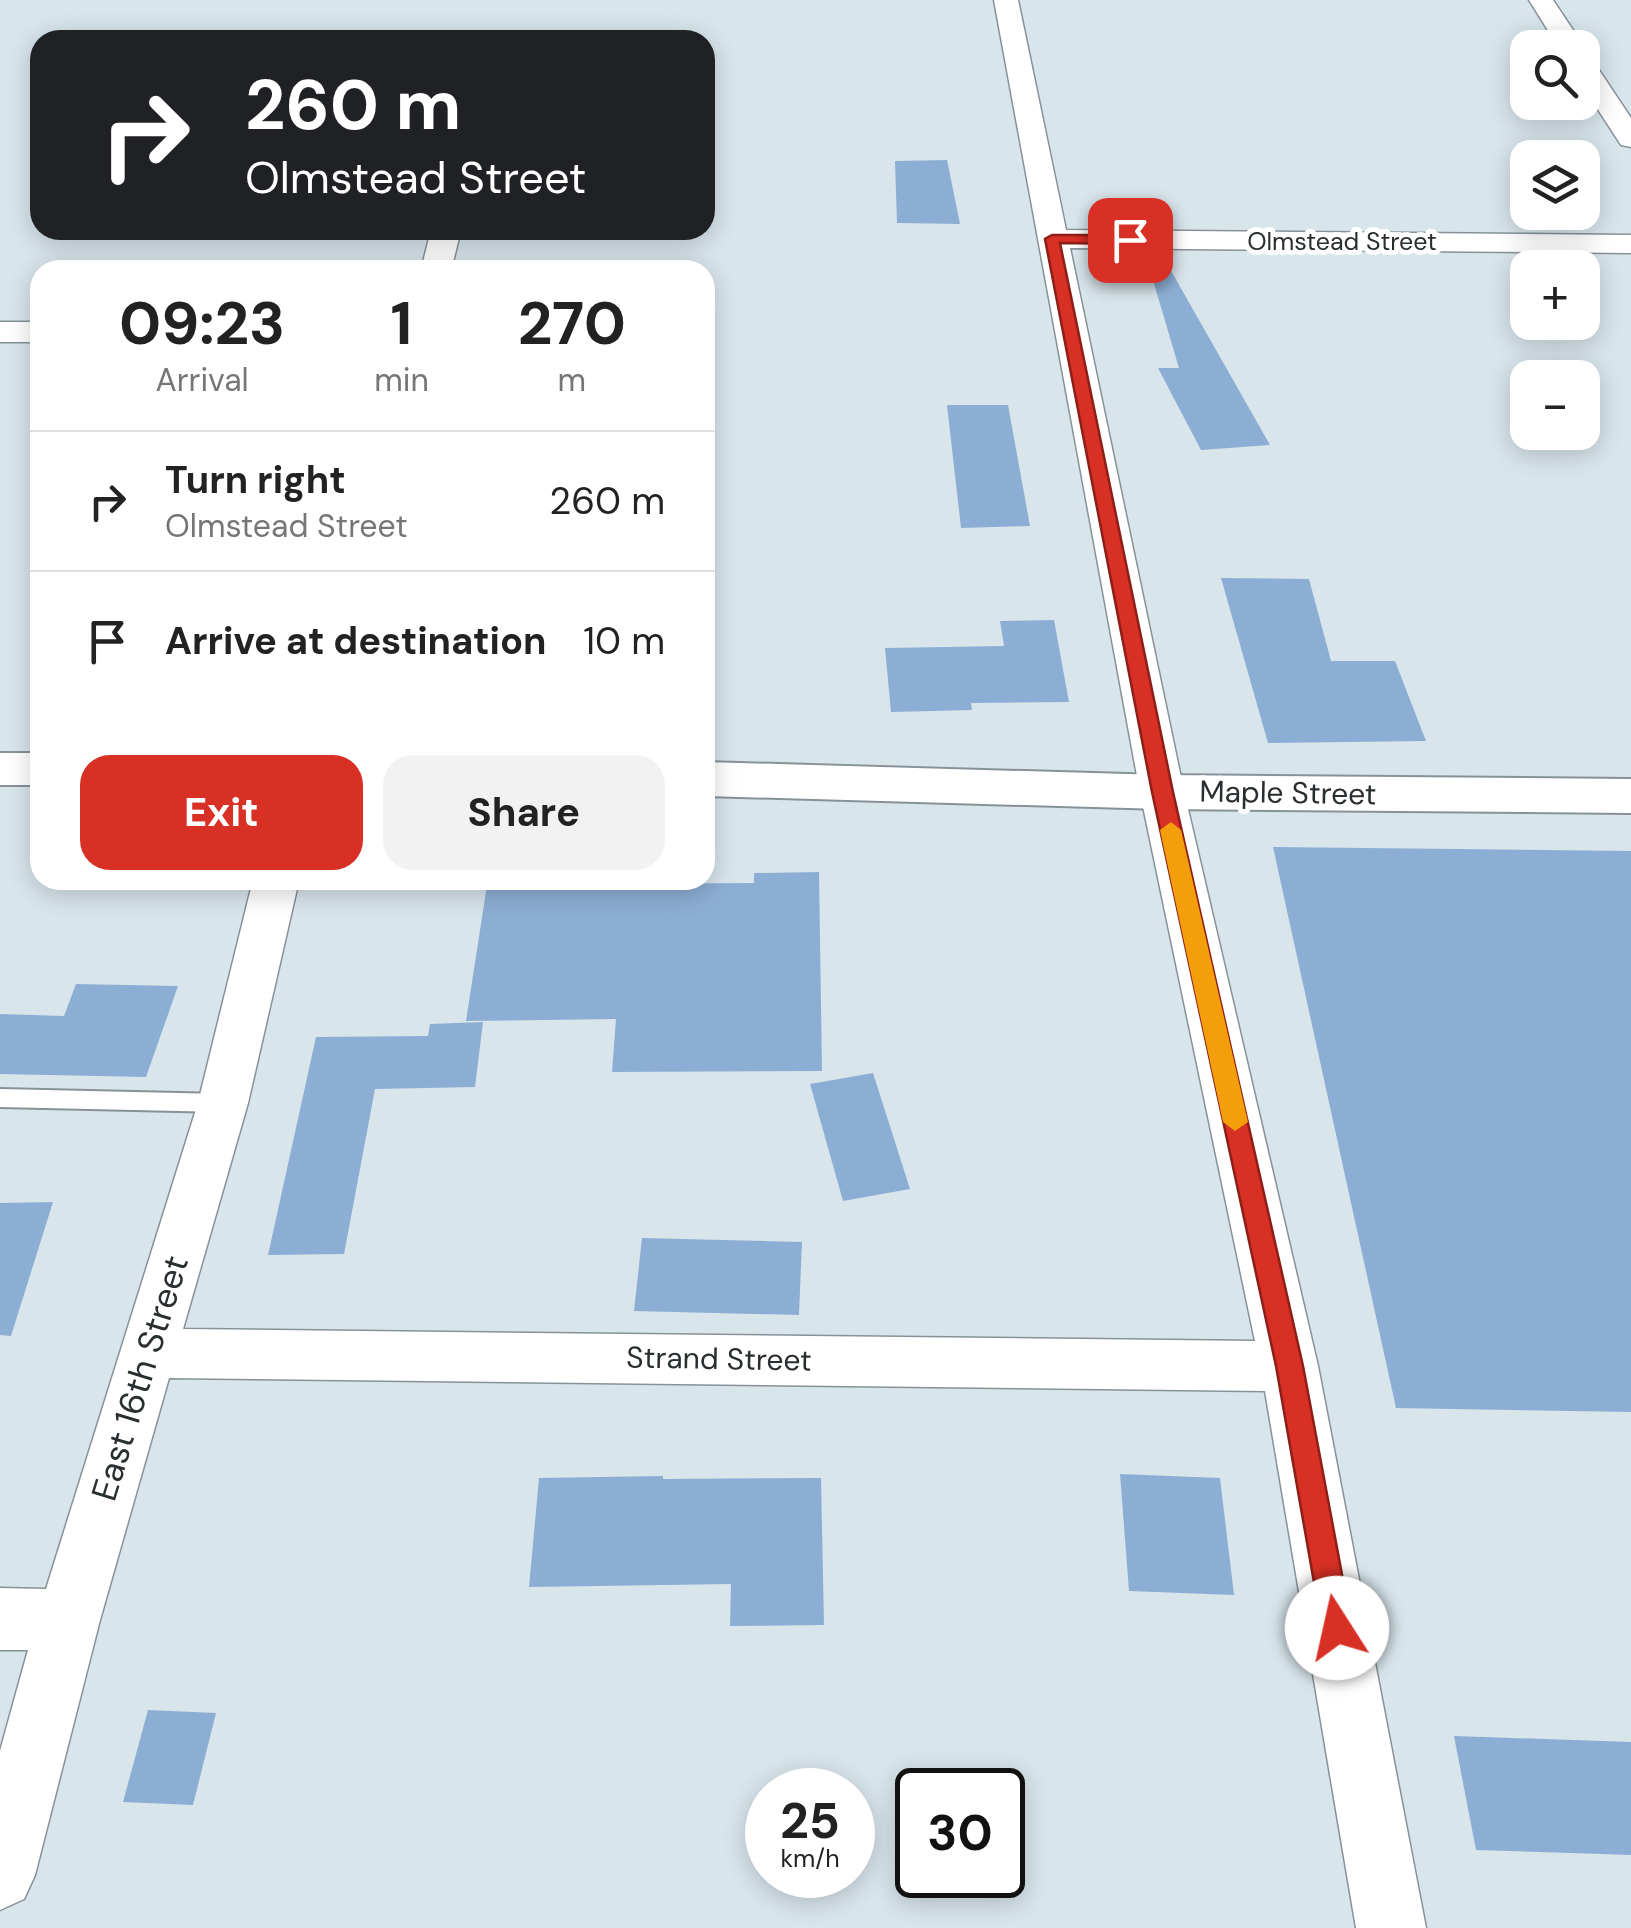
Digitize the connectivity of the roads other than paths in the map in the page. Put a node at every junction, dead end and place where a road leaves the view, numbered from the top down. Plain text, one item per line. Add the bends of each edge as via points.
1 (1006, 0) edge
2 (1541, 0) edge
3 (1560, 30) edge
4 (1600, 92) edge
5 (1631, 139) edge
6 (1052, 239) junction
7 (1631, 244) edge
8 (0, 332) edge
9 (30, 332) edge
10 (0, 769) edge
11 (30, 769) edge
12 (715, 779) edge
13 (1162, 792) junction
14 (1631, 796) edge
15 (274, 890) edge
16 (0, 1098) edge
17 (223, 1103) junction
18 (148, 1353) junction
19 (1289, 1366) junction
20 (0, 1619) edge
21 (68, 1620) junction
22 (0, 1875) edge
23 (1391, 1928) edge

1 - 6 street
2 - 3 street
4 - 5 street
6 - 7 street, Olmstead Street
6 - 13 street
8 - 9 street
10 - 11 main road
12 - 13 main road, Maple Street
13 - 14 main road, Maple Street
13 - 19 street
15 - 17 street, East 16th Street
16 - 17 lane
17 - 18 street, East 16th Street
18 - 19 street, Strand Street
18 - 21 street, East 16th Street
19 - 23 street
20 - 21 street
21 - 22 street, East 16th Street

